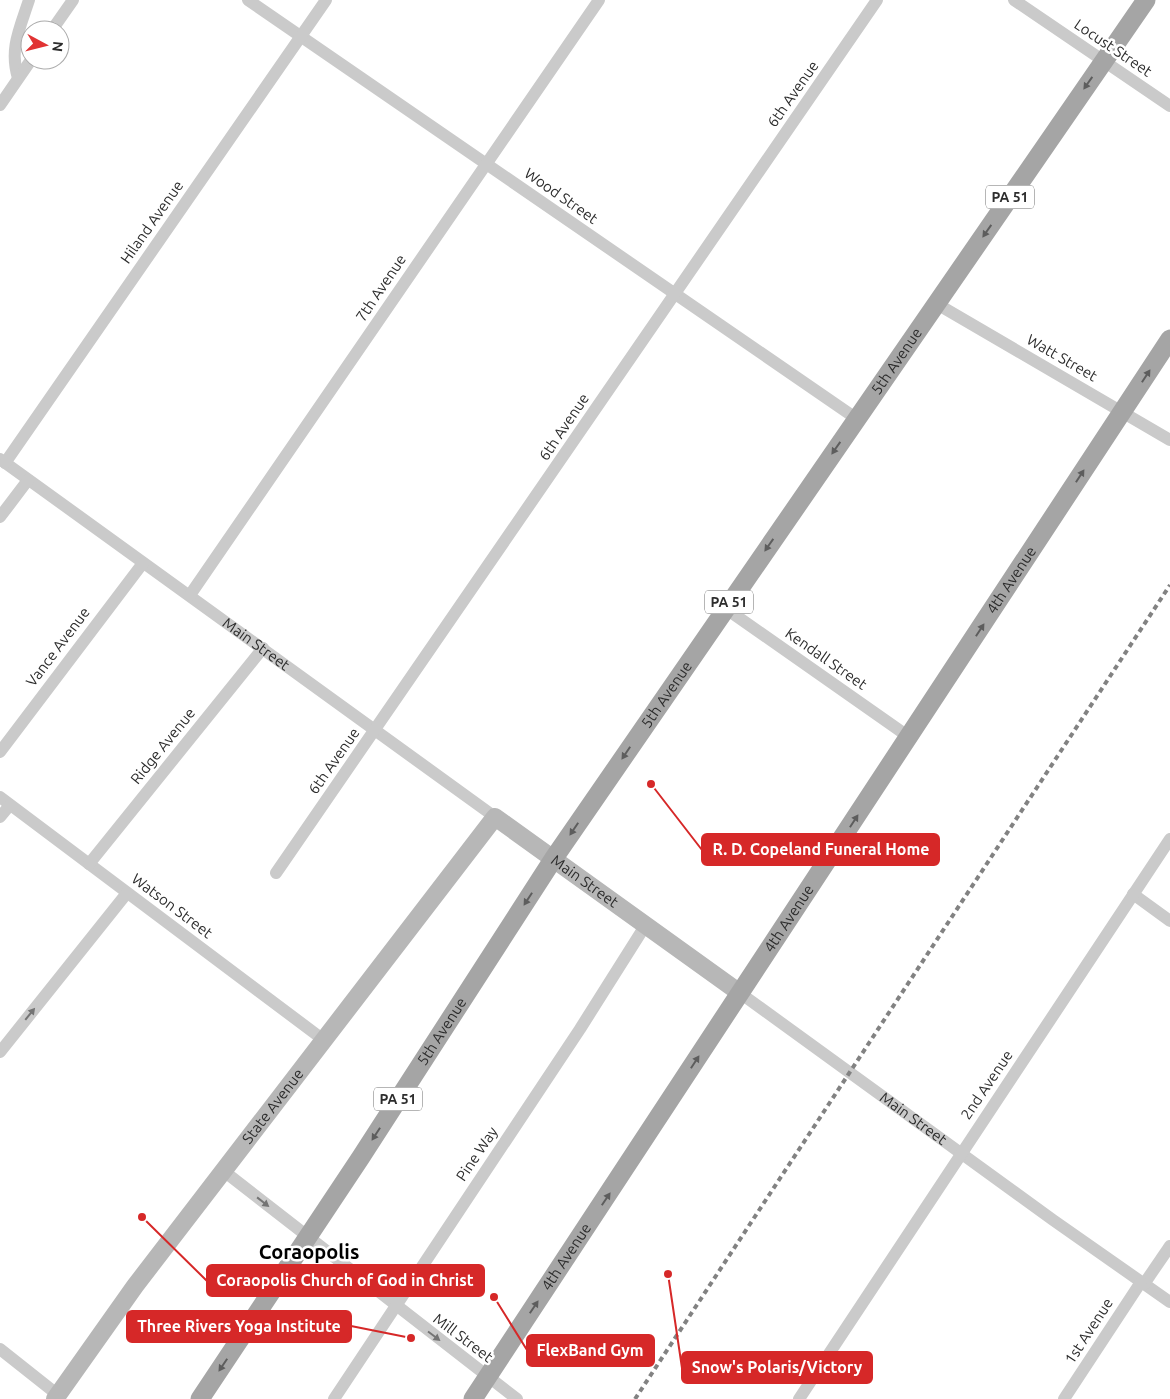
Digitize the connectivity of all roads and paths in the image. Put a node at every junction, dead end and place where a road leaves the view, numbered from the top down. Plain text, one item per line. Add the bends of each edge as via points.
1 (29, 0) edge
2 (73, 0) edge
3 (248, 0) edge
4 (326, 0) edge
5 (599, 0) edge
6 (878, 0) edge
7 (1014, 0) edge
8 (1146, 0) edge
9 (59, 20) edge
10 (301, 36) junction
11 (1103, 62) junction
12 (24, 70) edge
13 (18, 78) junction
14 (0, 105) edge
15 (1170, 106) edge
16 (486, 164) junction
17 (675, 294) junction
18 (937, 304) junction
19 (1170, 339) edge
20 (1122, 412) junction
21 (857, 419) junction
22 (1170, 440) edge
23 (2, 461) edge
24 (28, 480) junction
25 (0, 517) edge
26 (143, 562) junction
27 (190, 595) junction
28 (725, 608) junction
29 (263, 648) junction
30 (376, 730) junction
31 (909, 737) junction
32 (0, 752) edge
33 (5, 801) edge
34 (0, 817) edge
35 (495, 817) junction
36 (1170, 839) edge
37 (554, 858) junction
38 (89, 864) junction
39 (276, 873) dead end
40 (127, 893) junction
41 (1133, 894) junction
42 (1170, 921) edge
43 (645, 926) junction
44 (740, 993) junction
45 (325, 1041) junction
46 (0, 1052) edge
47 (960, 1154) junction
48 (224, 1172) junction
49 (307, 1236) junction
50 (1170, 1246) edge
51 (1143, 1283) junction
52 (1170, 1302) edge
53 (395, 1307) junction
54 (0, 1349) edge
55 (488, 1377) junction
56 (57, 1397) edge
57 (200, 1399) edge
58 (334, 1399) edge
59 (473, 1399) edge
60 (517, 1399) edge
61 (799, 1399) edge
62 (1064, 1399) edge

1 - 13 street via 14,51 13,62
2 - 9 street
3 - 10 street, Wood Street
4 - 10 street, Hiland Avenue
5 - 16 street, 7th Avenue
6 - 17 street, 6th Avenue
7 - 11 street, Locust Street
8 - 11 main road, 5th Avenue / PA 51
10 - 16 street, Wood Street
10 - 23 street, Hiland Avenue
11 - 15 street, Locust Street
11 -> 18 main road, 5th Avenue / PA 51
12 - 13 street
13 - 14 street
16 - 17 street, Wood Street
16 - 27 street, 7th Avenue
17 - 21 street, Wood Street
17 - 30 street, 6th Avenue
18 - 20 street, Watt Street
18 - 21 main road, 5th Avenue / PA 51
20 -> 19 main road, 4th Avenue
20 - 22 street, Watt Street
31 -> 20 main road, 4th Avenue
21 -> 28 main road, 5th Avenue / PA 51
23 - 24 street, Main Street
24 - 25 street
24 - 26 street, Main Street
26 - 27 street, Main Street
26 - 32 street, Vance Avenue
27 - 29 street, Main Street
28 - 31 street, Kendall Street
28 -> 37 main road, 5th Avenue / PA 51
29 - 30 street, Main Street
29 - 38 street, Ridge Avenue
30 - 35 street, Main Street
30 - 39 street, 6th Avenue
44 -> 31 main road, 4th Avenue
33 - 34 street
33 - 38 street, Watson Street
35 - 37 street, Main Street
35 - 45 street, State Avenue
36 - 41 street, 2nd Avenue
37 - 43 street, Main Street
37 -> 49 main road, 5th Avenue / PA 51
38 - 40 street, Watson Street
40 - 45 street, Watson Street
46 -> 40 street
41 - 42 street
41 - 47 street, 2nd Avenue
43 - 44 street, Main Street
43 - 53 street, Pine Way
44 - 47 street, Main Street
55 -> 44 main road, 4th Avenue
45 - 48 street, State Avenue
47 - 51 street, Main Street
47 - 61 street, 2nd Avenue
48 -> 49 street, Mill Street
48 - 56 street, State Avenue via 135,1286
49 - 53 street, Mill Street
49 -> 57 main road, 5th Avenue / PA 51
50 - 51 street, 1st Avenue
51 - 52 street, Main Street
51 - 62 street, 1st Avenue
53 -> 55 street, Mill Street
53 - 58 street, Pine Way
54 - 56 street
55 - 59 main road, 4th Avenue
55 - 60 street, Mill Street

